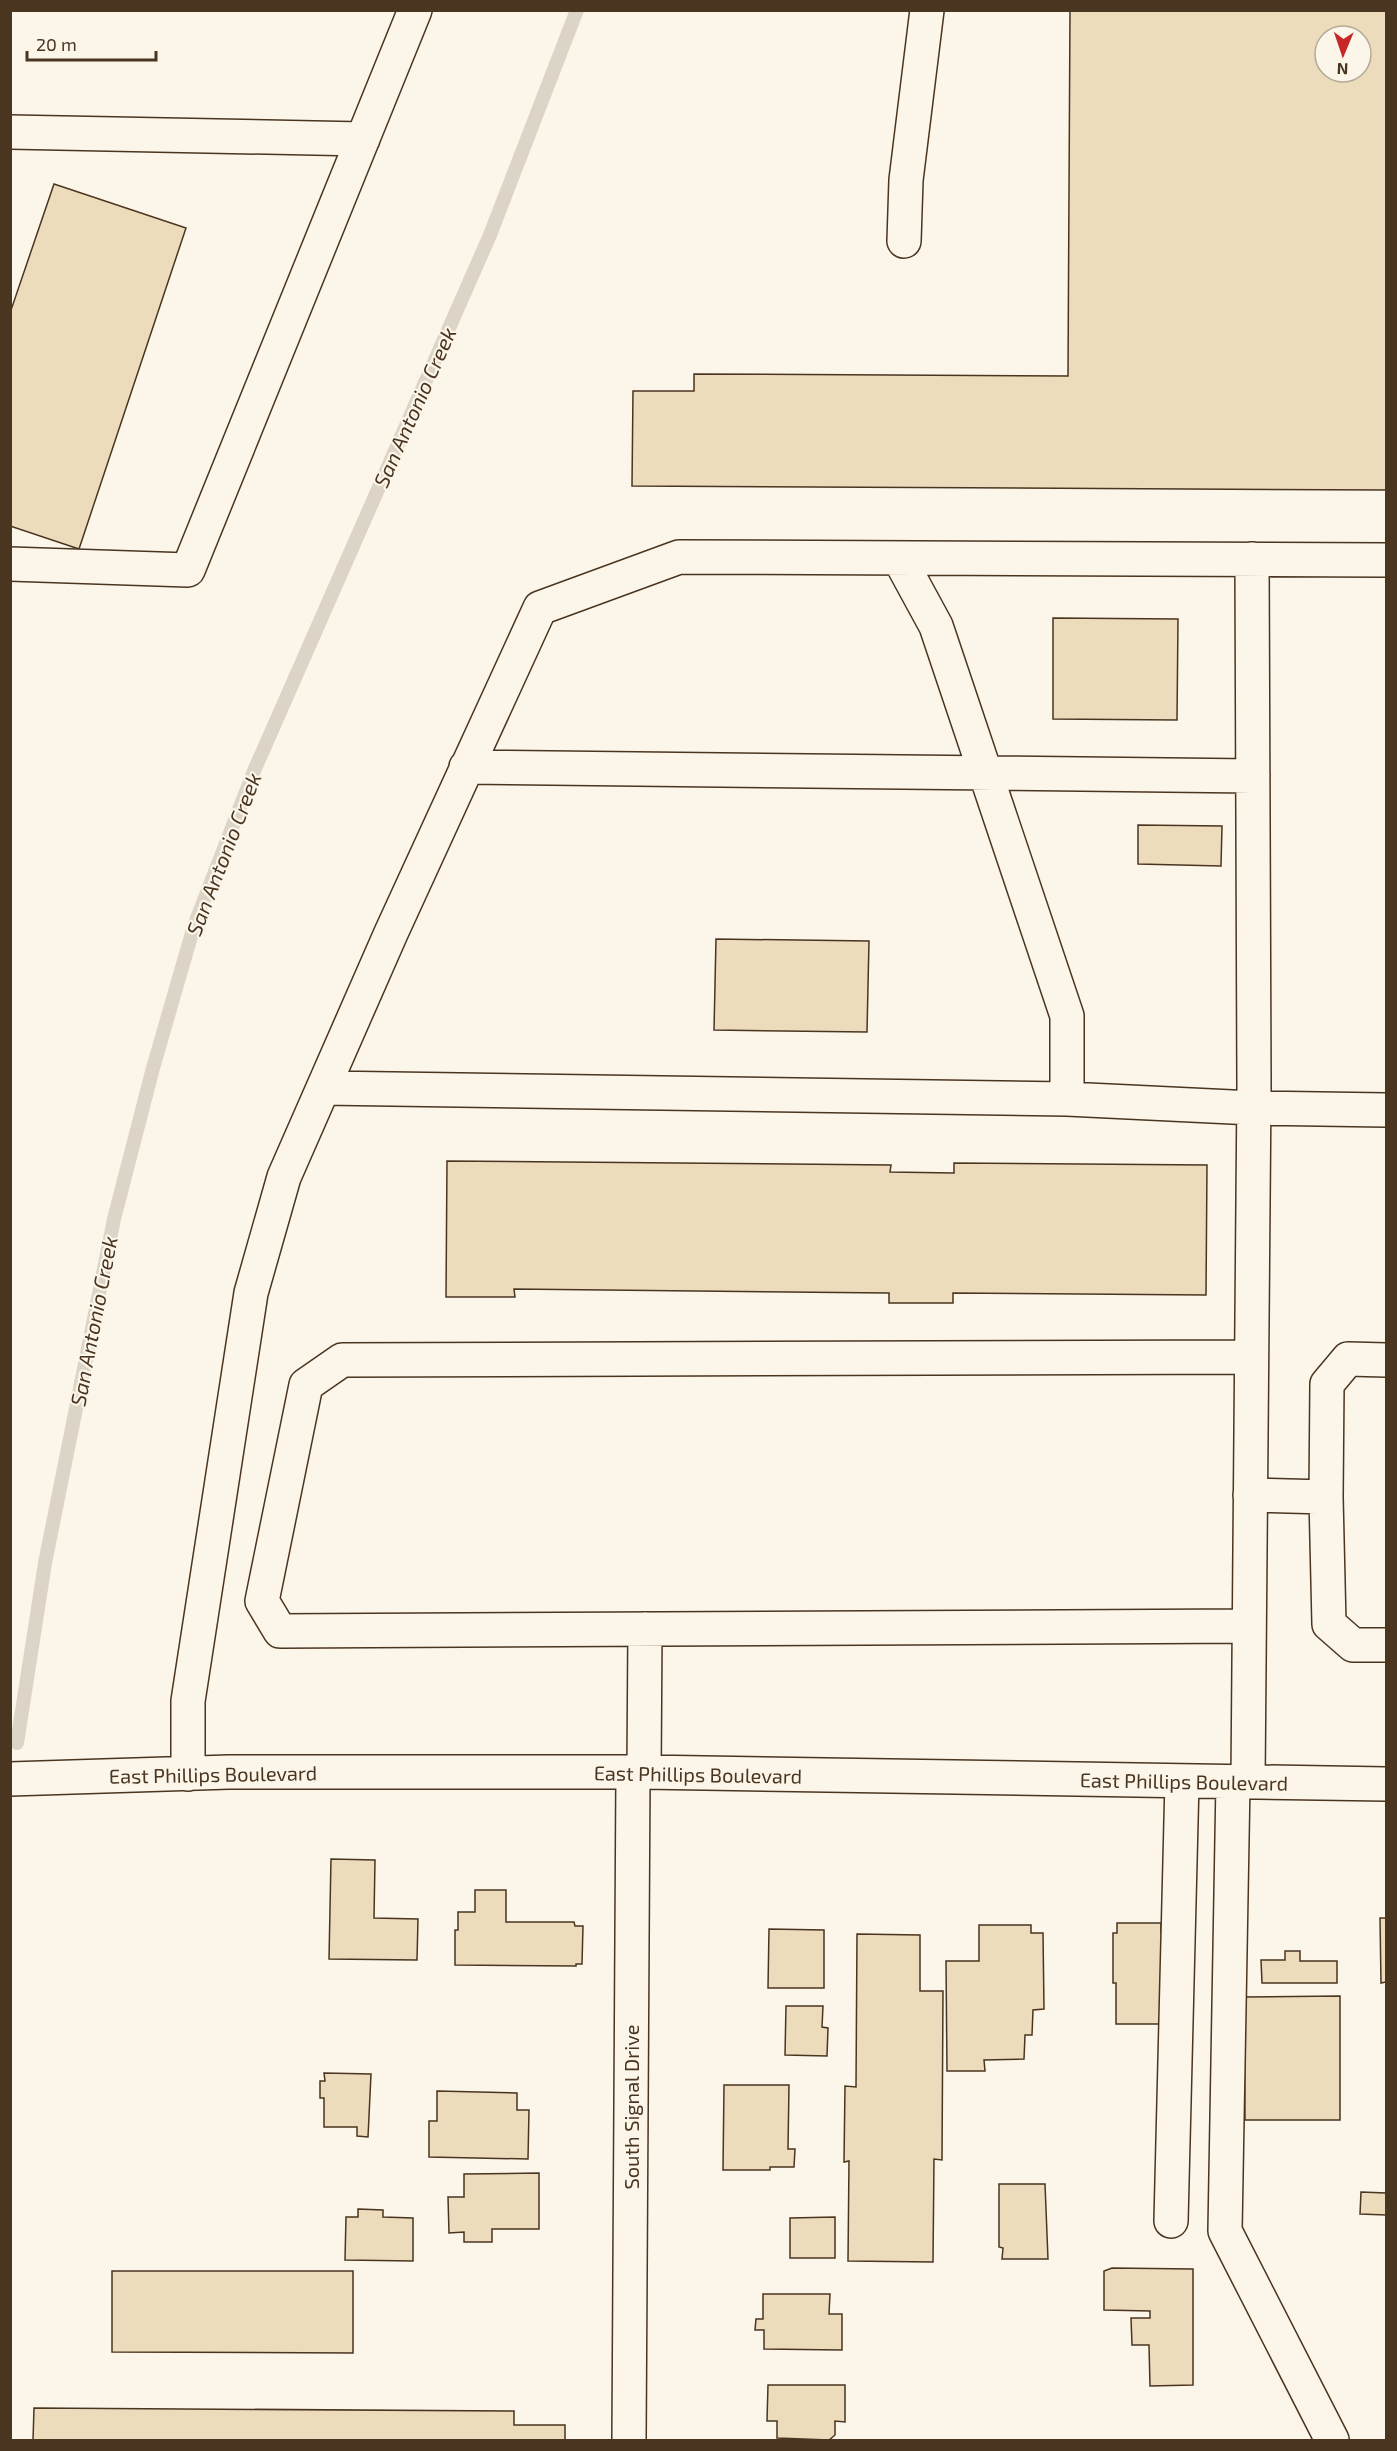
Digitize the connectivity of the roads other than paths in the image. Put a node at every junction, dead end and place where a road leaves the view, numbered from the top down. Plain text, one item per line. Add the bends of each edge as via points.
1 (415, 10) edge
2 (927, 10) edge
3 (10, 132) edge
4 (363, 139) junction
5 (904, 241) dead end
6 (899, 558) junction
7 (1252, 559) junction
8 (1386, 560) edge
9 (10, 564) edge
10 (466, 767) junction
11 (986, 773) junction
12 (1253, 776) junction
13 (324, 1088) junction
14 (1067, 1099) junction
15 (1253, 1108) junction
16 (1386, 1110) edge
17 (1251, 1357) junction
18 (1386, 1360) edge
19 (1250, 1495) junction
20 (1326, 1497) junction
21 (1249, 1626) junction
22 (645, 1629) junction
23 (1386, 1645) edge
24 (638, 1773) junction
25 (188, 1774) junction
26 (10, 1779) edge
27 (1182, 1781) junction
28 (1240, 1781) junction
29 (1386, 1784) edge
30 (1171, 2221) dead end
31 (628, 2440) edge
32 (1332, 2440) edge

1 - 4 street
2 - 5 street via 906,180
3 - 4 street
4 - 9 street via 188,570
6 - 7 street
6 - 10 street via 679,556 540,608
6 - 11 street via 936,626
7 - 8 street
7 - 12 street
10 - 11 street
10 - 13 street
11 - 12 street
11 - 14 street via 1067,1016
12 - 15 street
13 - 14 street
13 - 25 street via 284,1177 251,1293 188,1701
14 - 15 street
15 - 16 street
15 - 17 street
17 - 19 street
17 - 22 street via 342,1360 306,1385 262,1601 280,1631
18 - 20 street via 1348,1359 1327,1384
19 - 20 street
19 - 21 street
20 - 23 street via 1329,1624 1353,1645
21 - 22 street
21 - 28 street
22 - 24 street, South Signal Drive
24 - 25 street, East Phillips Boulevard
24 - 27 street, East Phillips Boulevard
24 - 31 street, South Signal Drive
25 - 26 street, East Phillips Boulevard
27 - 28 street, East Phillips Boulevard
27 - 30 street
28 - 29 street, East Phillips Boulevard
28 - 32 street via 1225,2231

